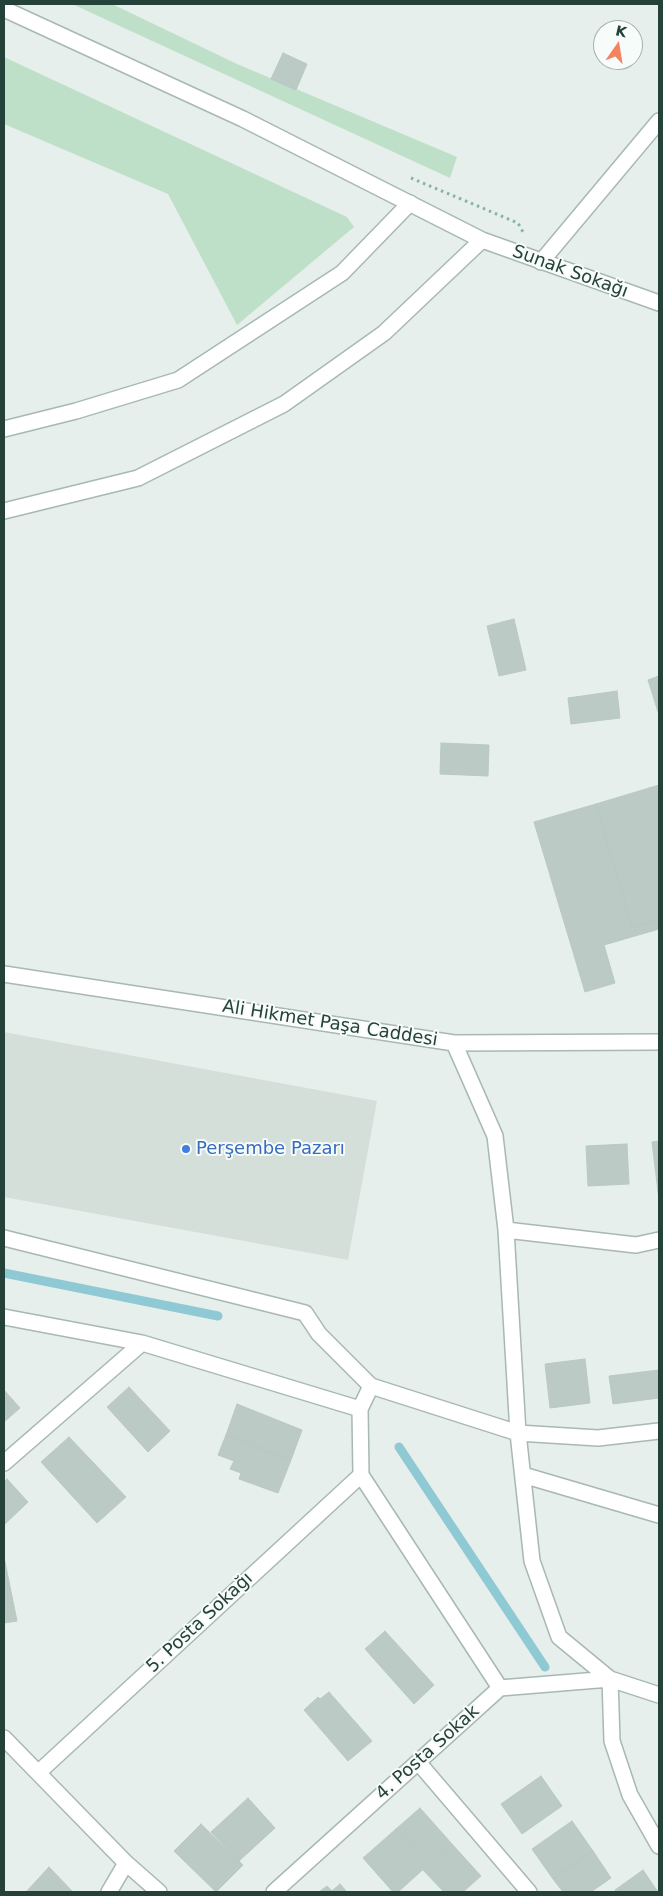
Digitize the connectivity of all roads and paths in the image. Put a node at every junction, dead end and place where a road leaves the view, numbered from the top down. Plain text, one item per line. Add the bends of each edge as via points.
1 (4, 9) edge
2 (659, 121) edge
3 (410, 203) junction
4 (482, 240) junction
5 (541, 262) junction
6 (659, 304) edge
7 (4, 429) edge
8 (4, 511) edge
9 (4, 974) edge
10 (659, 1042) edge
11 (454, 1043) junction
12 (506, 1230) junction
13 (4, 1238) edge
14 (659, 1240) edge
15 (4, 1317) edge
16 (142, 1343) junction
17 (371, 1386) junction
18 (360, 1408) junction
19 (659, 1431) edge
20 (518, 1433) junction
21 (4, 1464) edge
22 (361, 1475) junction
23 (523, 1475) junction
24 (659, 1515) edge
25 (610, 1679) junction
26 (500, 1688) junction
27 (659, 1695) edge
28 (4, 1738) edge
29 (418, 1762) junction
30 (39, 1772) junction
31 (659, 1846) edge
32 (126, 1863) junction
33 (109, 1892) edge
34 (159, 1892) edge
35 (274, 1892) edge
36 (529, 1892) edge

1 - 3 street, Sunak Sokağı via 243,118
2 - 5 street
3 - 4 street, Sunak Sokağı
3 - 7 street via 342,273 178,380
4 - 5 street, Sunak Sokağı
4 - 8 street via 384,333 284,404 138,478
5 - 6 street, Sunak Sokağı
9 - 11 street, Ali Hikmet Paşa Caddesi
10 - 11 street, Ali Hikmet Paşa Caddesi
11 - 12 street via 495,1136
12 - 14 street via 636,1245
12 - 20 street
13 - 17 street via 305,1313 319,1334
15 - 16 street
16 - 18 street
16 - 21 street
17 - 18 street
17 - 20 street
18 - 22 street
19 - 20 street via 598,1438
20 - 23 street
22 - 26 street
22 - 30 street, 5. Posta Sokağı
23 - 24 street
23 - 25 street via 532,1561 559,1637
25 - 26 street
25 - 27 street
25 - 31 street via 612,1742 630,1795
26 - 29 street, 4. Posta Sokak
28 - 30 street
29 - 35 street, 4. Posta Sokak
29 - 36 street
30 - 32 street
32 - 33 street
32 - 34 street

